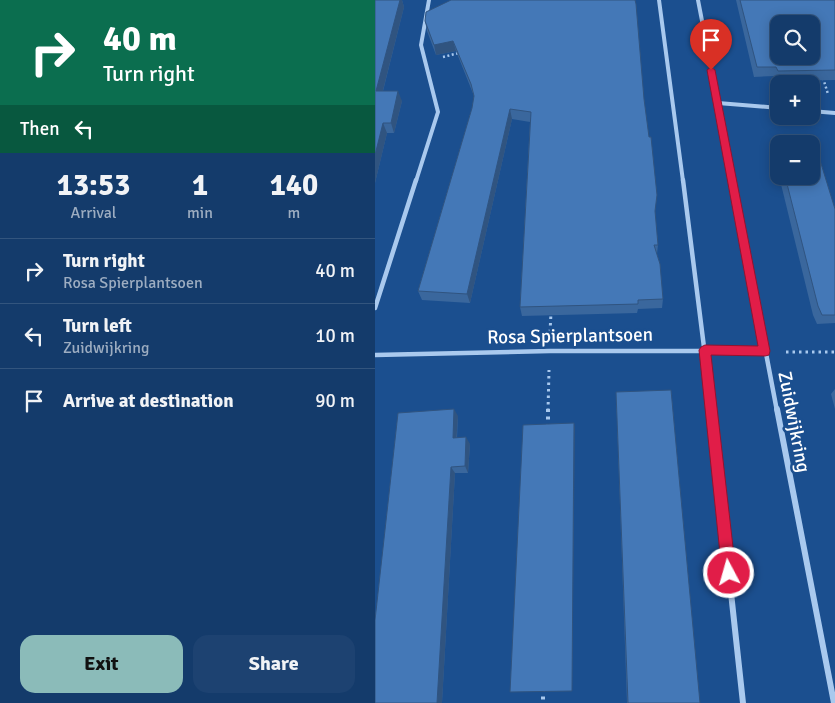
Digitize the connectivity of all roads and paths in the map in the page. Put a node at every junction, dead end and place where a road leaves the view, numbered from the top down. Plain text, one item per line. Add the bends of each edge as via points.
1 (429, 0) edge
2 (659, 0) edge
3 (698, 0) edge
4 (464, 52) edge
5 (426, 61) junction
6 (820, 70) edge
7 (718, 103) junction
8 (770, 107) edge
9 (820, 112) edge
10 (834, 113) edge
11 (375, 308) edge
12 (551, 312) edge
13 (705, 350) junction
14 (550, 351) junction
15 (765, 351) junction
16 (835, 352) edge
17 (375, 355) edge
18 (548, 428) edge
19 (543, 684) edge
20 (543, 703) edge
21 (743, 703) edge
22 (834, 703) edge

1 - 5 street via 421,45
2 - 13 street
3 - 7 street, Zuidwijkring
4 - 5 path
5 - 11 street via 438,112
6 - 10 path
7 - 8 street
7 - 15 street, Zuidwijkring
9 - 10 street
12 - 14 path
13 - 14 street, Rosa Spierplantsoen
13 - 15 street, Rosa Spierplantsoen
13 - 21 street
14 - 17 street, Rosa Spierplantsoen
14 - 18 path
15 - 16 path
15 - 22 street, Zuidwijkring
19 - 20 path

